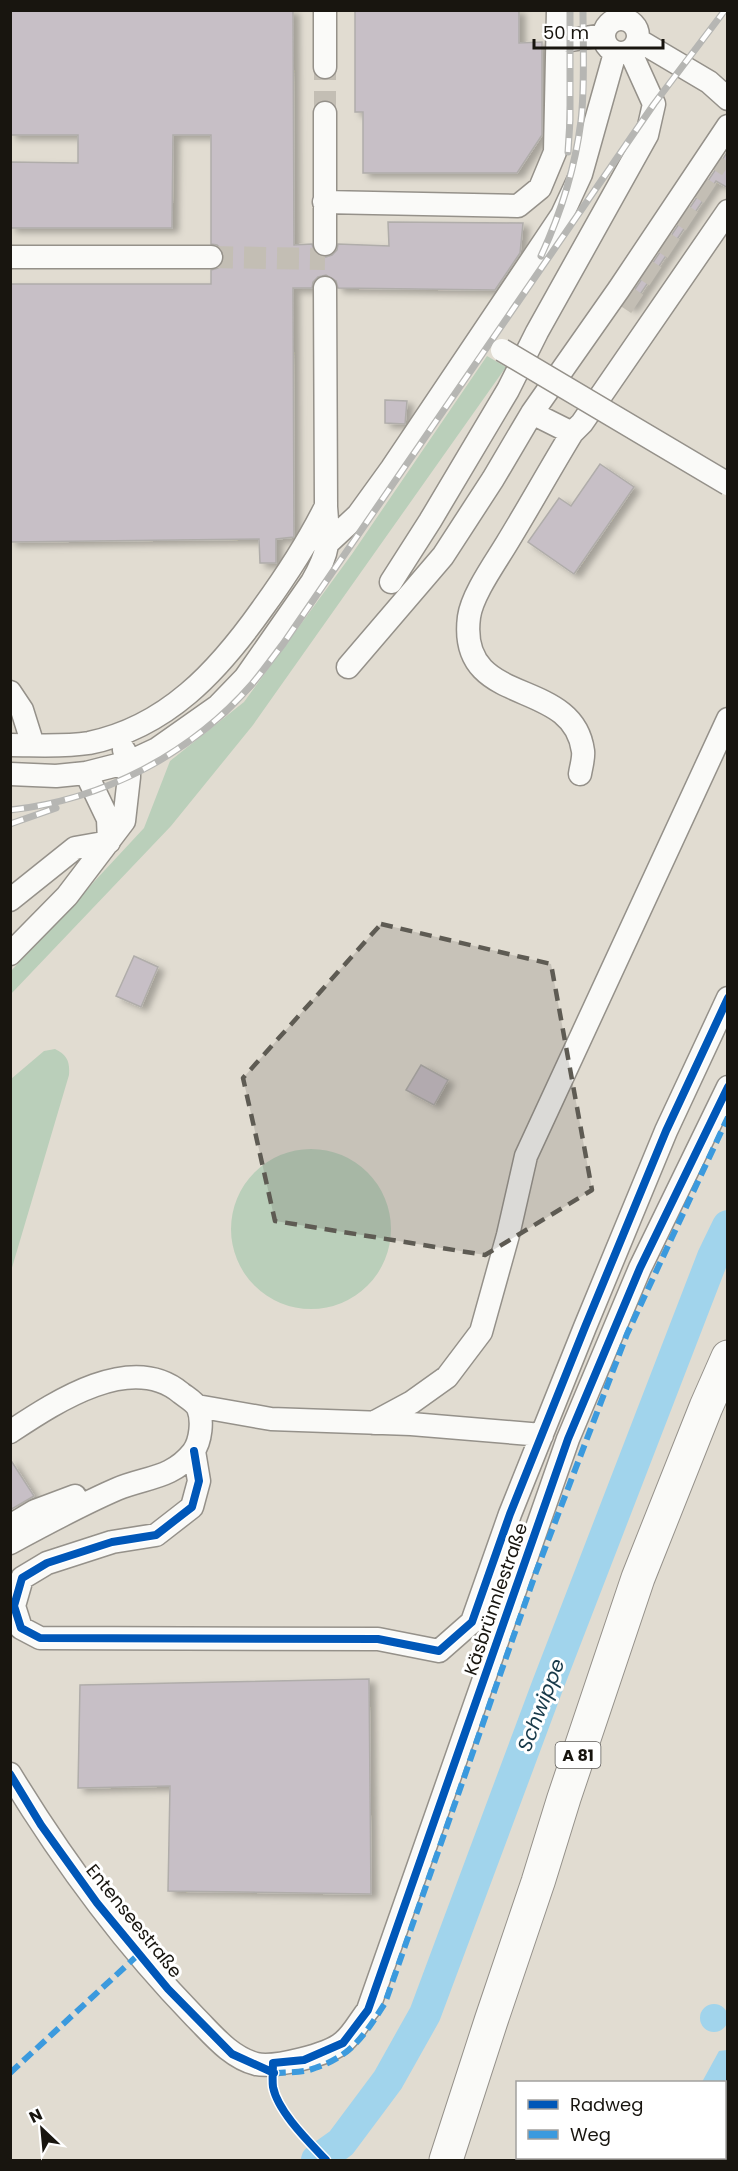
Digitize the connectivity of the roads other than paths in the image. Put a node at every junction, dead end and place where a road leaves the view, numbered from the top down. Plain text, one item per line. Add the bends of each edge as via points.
1 (326, 10) edge
2 (558, 10) edge
3 (625, 15) edge
4 (558, 42) junction
5 (622, 45) junction
6 (325, 67) tunnel mouth
7 (728, 99) edge
8 (325, 113) tunnel mouth
9 (728, 126) edge
10 (324, 202) junction
11 (728, 211) edge
12 (325, 244) dead end
13 (10, 257) edge
14 (212, 257) tunnel mouth
15 (325, 288) dead end
16 (622, 307) tunnel mouth
17 (481, 338) junction
18 (569, 361) junction
19 (532, 414) junction
20 (572, 433) junction
21 (728, 484) edge
22 (326, 507) junction
23 (329, 542) junction
24 (391, 582) dead end
25 (348, 667) dead end
26 (16, 701) edge
27 (728, 719) edge
28 (118, 734) junction
29 (22, 745) edge
30 (129, 762) junction
31 (86, 773) junction
32 (10, 774) edge
33 (580, 774) dead end
34 (109, 842) junction
35 (10, 900) edge
36 (10, 954) edge
37 (728, 998) edge
38 (728, 1088) edge
39 (728, 1357) edge
40 (197, 1406) junction
41 (728, 1410) edge
42 (373, 1423) junction
43 (10, 1432) edge
44 (542, 1436) junction
45 (194, 1450) junction
46 (118, 1489) junction
47 (10, 1526) edge
48 (10, 1543) edge
49 (10, 1774) edge
50 (257, 2064) joint
51 (446, 2160) edge
52 (464, 2160) edge

1 - 6 street
2 - 4 street
3 - 5 street via 637,30
4 - 5 street
4 - 10 street via 555,152 540,188 518,206
5 - 7 street via 709,82
5 - 17 street via 581,174 562,215
5 - 24 street via 654,104 647,135 508,390
8 - 10 street
9 - 18 street
10 - 12 street
11 - 20 street
13 - 14 street
15 - 22 street
16 - 18 street via 588,348
17 - 21 street, bridge
17 - 23 street via 358,515
18 - 19 street
19 - 20 street
19 - 25 street via 443,556
20 - 33 street via 481,587 469,615 470,648 484,672 568,716 584,752
22 - 23 street
22 - 28 street via 306,546 273,594 211,674 178,703
23 - 30 street via 312,582 245,678 218,706 186,730
26 - 29 street
27 - 42 street via 526,1156 481,1332 447,1377
28 - 29 street via 88,743
28 - 30 street
30 - 31 street
30 - 34 street via 124,820
31 - 32 street
31 - 34 street via 108,819
34 - 35 street via 75,848
34 - 36 street via 68,896
37 - 44 street via 666,1131
38 - 50 street, Käsbrünnlestraße via 640,1268 568,1439 368,2010 342,2043 304,2060
39 - 51 highway, A 81 via 638,1578
40 - 42 street via 271,1419
40 - 43 street via 172,1385 149,1378 114,1379 79,1391
40 - 45 street via 201,1425
41 - 52 highway, A 81 via 644,1624
42 - 44 street
44 - 45 street via 472,1622 439,1651 378,1639 40,1638 21,1628 15,1606 22,1578 68,1556 112,1542 156,1535 192,1507 198,1481
45 - 46 street via 173,1471
46 - 47 street via 85,1492 35,1511
46 - 48 street
49 - 50 street, Entenseestraße via 97,1903 168,1989 232,2054

